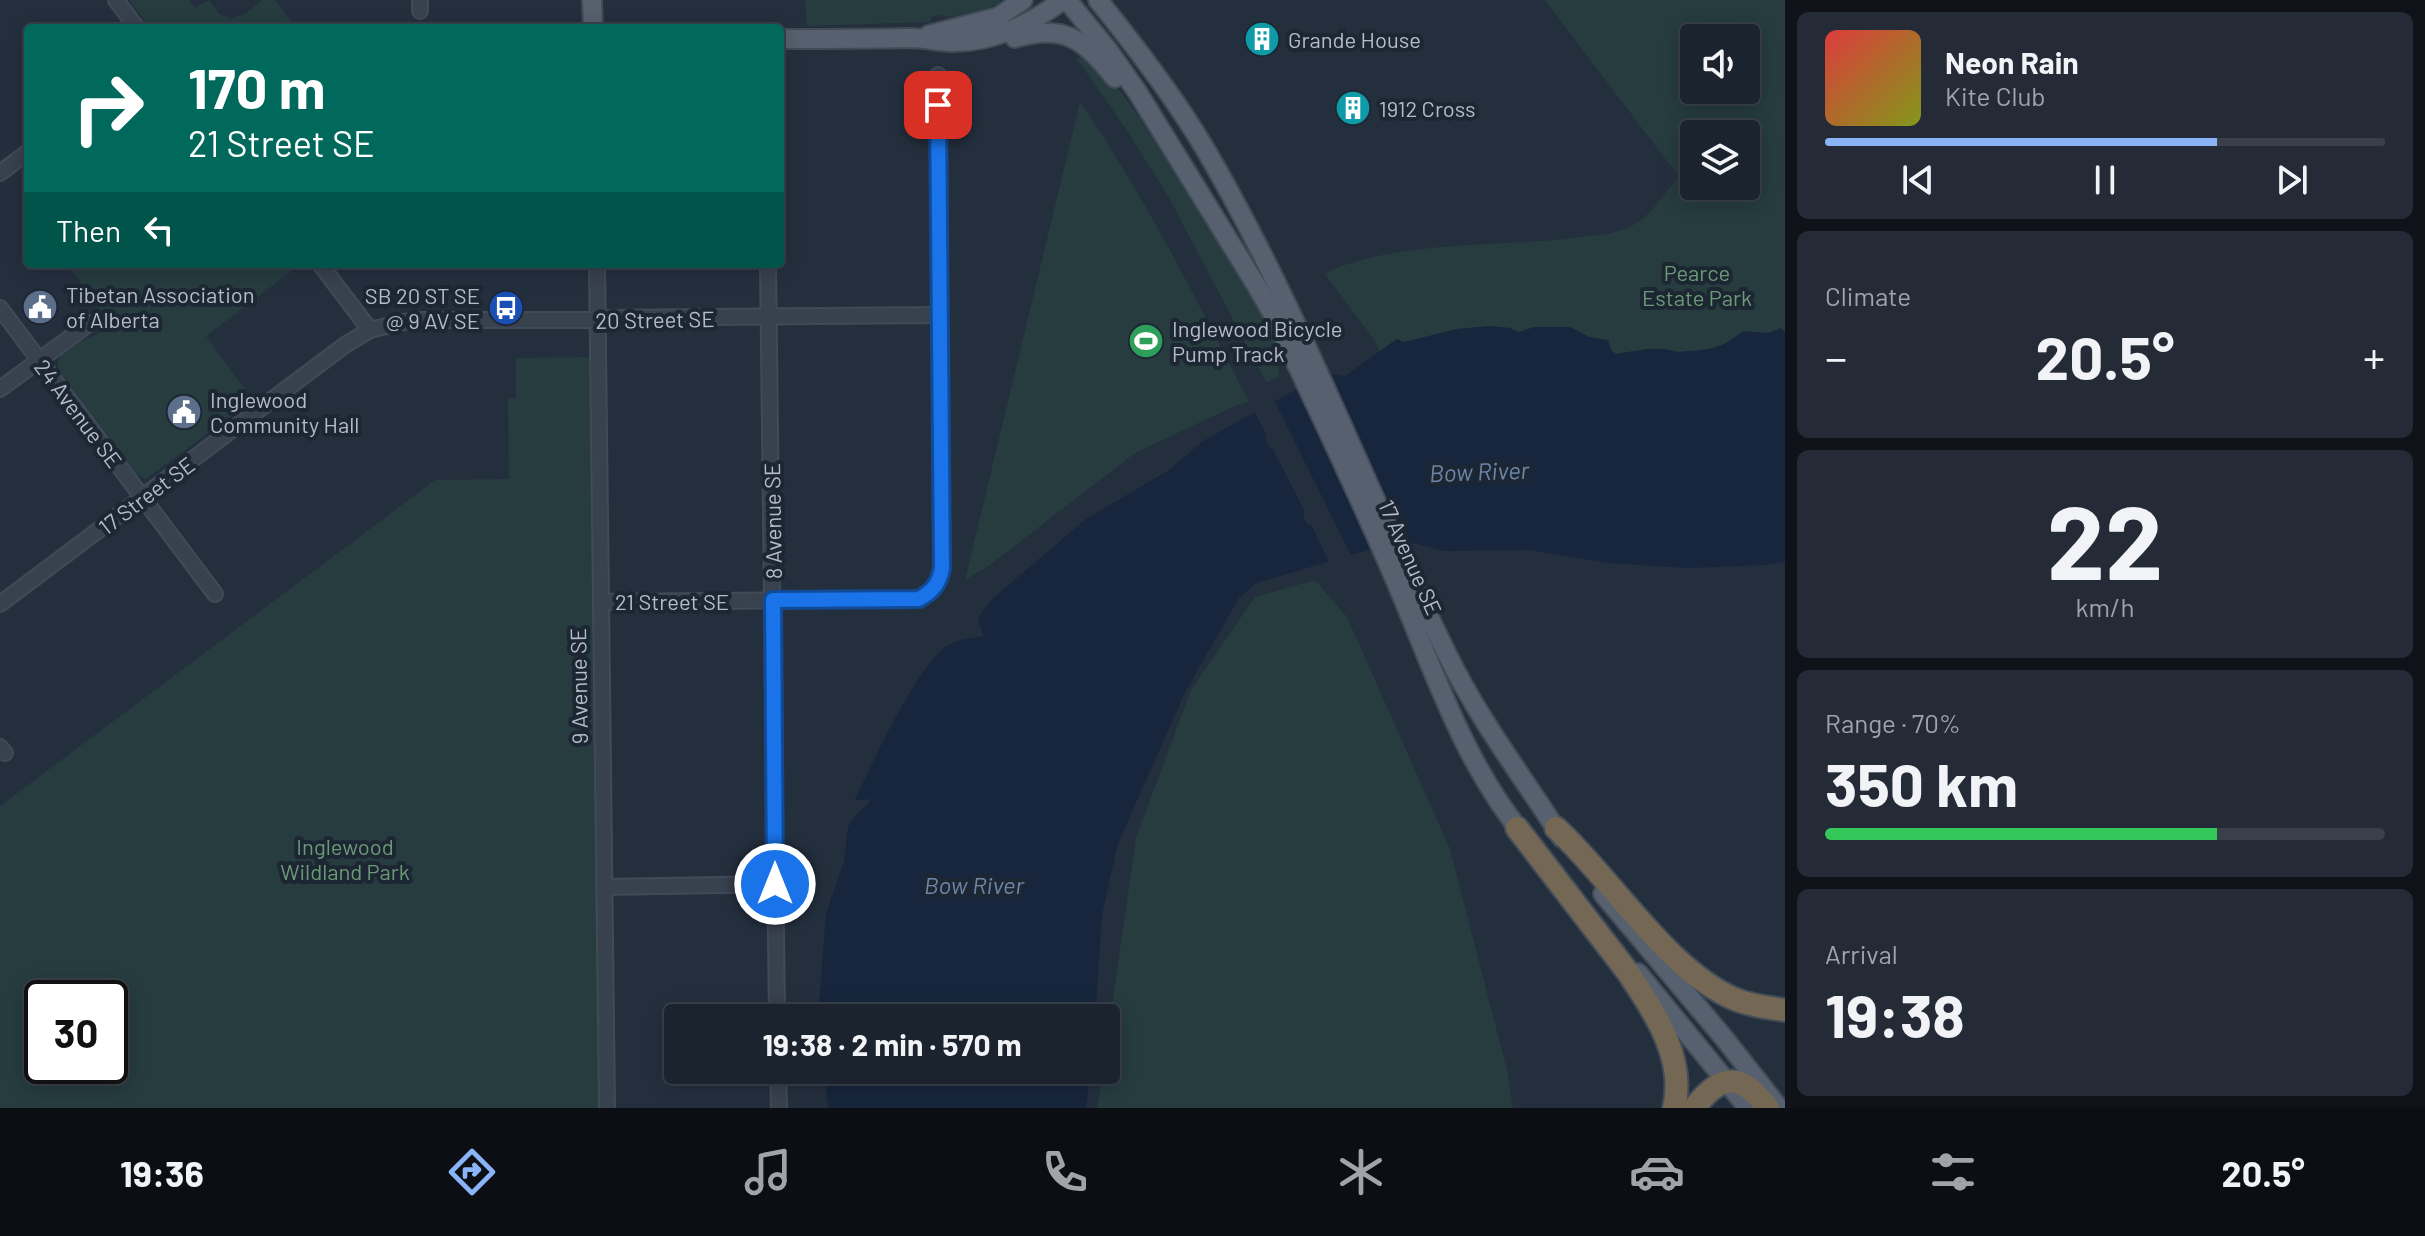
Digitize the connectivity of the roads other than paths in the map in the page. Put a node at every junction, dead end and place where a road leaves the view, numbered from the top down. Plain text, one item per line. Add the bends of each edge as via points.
1 (116, 0) edge
2 (592, 0) edge
3 (1023, 0) edge
4 (1065, 0) edge
5 (1098, 0) edge
6 (134, 24) edge
7 (593, 24) edge
8 (917, 38) junction
9 (784, 39) edge
10 (955, 42) junction
11 (938, 75) dead end
12 (1172, 148) junction
13 (24, 155) edge
14 (0, 173) edge
15 (323, 268) edge
16 (597, 268) edge
17 (768, 268) edge
18 (0, 308) edge
19 (940, 315) junction
20 (769, 317) junction
21 (598, 320) junction
22 (90, 323) dead end
23 (370, 330) junction
24 (39, 360) junction
25 (1304, 362) junction
26 (0, 389) edge
27 (143, 498) junction
28 (1395, 560) junction
29 (215, 594) dead end
30 (773, 600) junction
31 (601, 602) junction
32 (0, 604) edge
33 (1517, 828) junction
34 (1556, 828) junction
35 (775, 884) junction
36 (604, 887) junction
37 (777, 1004) edge
38 (1785, 1010) edge
39 (1727, 1081) junction
40 (778, 1084) edge
41 (607, 1108) edge
42 (779, 1108) edge
43 (1674, 1108) edge
44 (1694, 1108) edge
45 (1748, 1108) edge
46 (1768, 1108) edge
47 (1779, 1108) edge

1 - 6 street
2 - 7 main road
3 - 8 main road via 998,17
4 - 10 main road via 1018,27
4 - 12 main road, 17 Avenue SE via 1131,82
5 - 25 main road, 17 Avenue SE via 1203,146 1271,271
8 - 9 main road
8 - 10 main road
10 - 12 main road via 984,44 1037,32 1066,34 1106,67
11 - 19 street
12 - 25 main road, 17 Avenue SE
13 - 14 street
15 - 23 street
16 - 21 street, 9 Avenue SE
17 - 20 street, 8 Avenue SE
18 - 24 street, 24 Avenue SE
19 - 20 street, 20 Street SE
19 - 30 street, 21 Street SE via 940,579 919,599
20 - 21 street, 20 Street SE
20 - 30 street, 8 Avenue SE
21 - 23 street, 20 Street SE via 423,320
21 - 31 street, 9 Avenue SE
22 - 24 street
23 - 27 street, 17 Street SE
24 - 26 street
24 - 27 street, 24 Avenue SE
25 - 28 main road, 17 Avenue SE
27 - 29 street, 24 Avenue SE
27 - 32 street, 17 Street SE
28 - 33 main road, 17 Avenue SE via 1455,720
28 - 34 main road, 17 Avenue SE via 1464,688
30 - 31 street, 21 Street SE
30 - 35 street, 8 Avenue SE
31 - 36 street, 9 Avenue SE
33 - 39 main road, 17 Avenue SE
33 - 43 highway via 1643,996 1671,1051 1678,1082
34 - 38 highway via 1684,965 1737,1001
34 - 47 main road, 17 Avenue SE via 1591,879
35 - 36 street
35 - 37 street, 8 Avenue SE
36 - 41 street, 9 Avenue SE
39 - 44 highway via 1712,1088
39 - 45 main road, 17 Avenue SE
39 - 46 highway via 1754,1090
40 - 42 street

